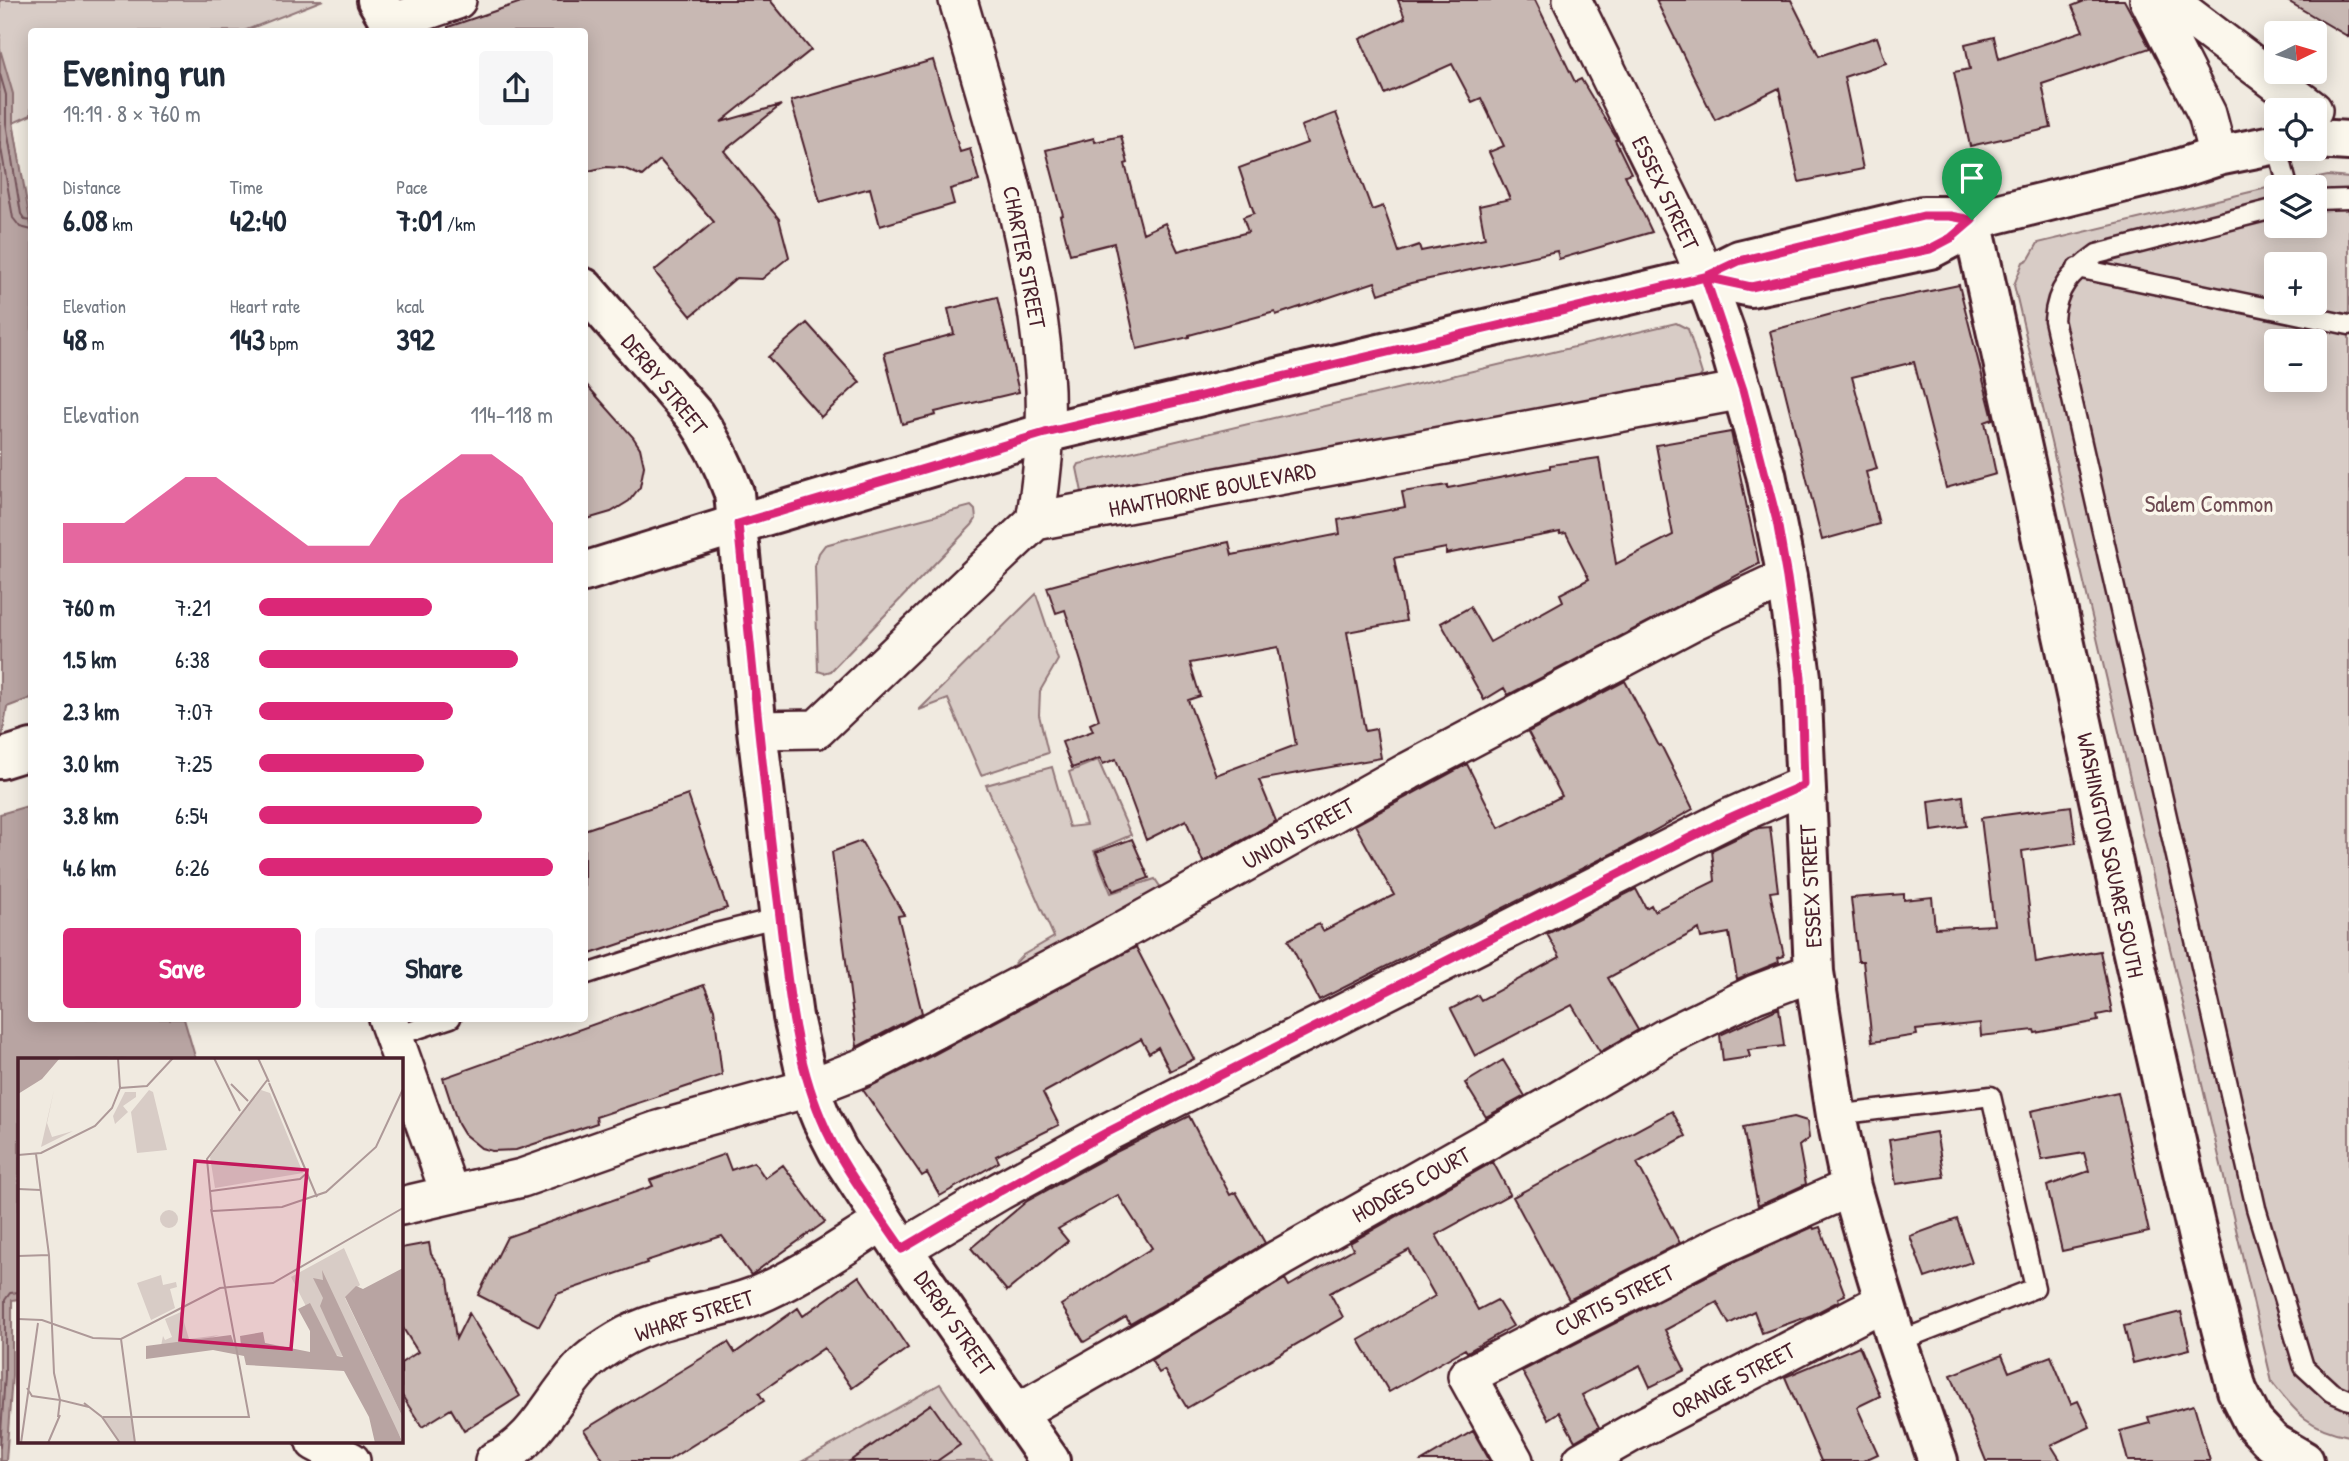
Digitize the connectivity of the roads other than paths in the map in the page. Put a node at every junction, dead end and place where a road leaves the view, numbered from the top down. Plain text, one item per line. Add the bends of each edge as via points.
1 (457, 0) edge
2 (958, 0) edge
3 (1573, 0) edge
4 (2149, 0) edge
5 (2168, 0) edge
6 (388, 18) edge
7 (2297, 98) edge
8 (2327, 122) edge
9 (2327, 139) edge
10 (2349, 140) edge
11 (2264, 148) edge
12 (2218, 156) junction
13 (2349, 199) edge
14 (2327, 200) edge
15 (2264, 211) edge
16 (1972, 220) junction
17 (2077, 268) junction
18 (1705, 277) junction
19 (588, 293) edge
20 (2349, 325) edge
21 (1743, 390) junction
22 (1045, 433) junction
23 (1035, 522) junction
24 (738, 524) junction
25 (588, 571) edge
26 (1787, 578) junction
27 (757, 730) junction
28 (1804, 785) junction
29 (780, 916) junction
30 (1814, 972) junction
31 (588, 974) edge
32 (427, 1022) edge
33 (390, 1028) edge
34 (401, 1058) edge
35 (402, 1061) edge
36 (809, 1088) junction
37 (1836, 1115) junction
38 (1851, 1187) junction
39 (450, 1194) junction
40 (402, 1206) edge
41 (893, 1235) junction
42 (1885, 1301) junction
43 (1898, 1342) junction
44 (2349, 1400) edge
45 (1017, 1413) junction
46 (319, 1444) edge
47 (351, 1461) edge
48 (494, 1461) edge
49 (1050, 1461) edge
50 (1514, 1461) edge
51 (1582, 1461) edge
52 (1938, 1461) edge
53 (2304, 1461) edge

1 - 6 street
2 - 22 street, CHARTER STREET via 1028,253 1045,375
3 - 18 street, ESSEX STREET
4 - 12 street via 2207,114
5 - 7 street
8 - 10 street
9 - 10 main road
11 - 12 main road
12 - 16 main road
13 - 14 lane
15 - 17 lane via 2112,249
16 - 18 main road via 1930,249 1751,287
16 - 53 main road, WASHINGTON SQUARE SOUTH via 2131,945 2237,1390 2253,1422 2272,1442
17 - 20 lane
17 - 44 lane via 2055,303 2053,320 2256,1208 2304,1367 2332,1392
18 - 21 main road, ESSEX STREET
18 - 22 main road
19 - 24 main road, DERBY STREET via 710,439 734,494
21 - 23 street, HAWTHORNE BOULEVARD
21 - 26 main road, ESSEX STREET
22 - 23 street, CHARTER STREET
22 - 24 main road
23 - 27 street via 817,729
24 - 25 main road
24 - 27 main road, DERBY STREET
26 - 28 main road, ESSEX STREET via 1801,677
26 - 36 street, UNION STREET via 1686,624 1409,771 902,1049
27 - 29 main road, DERBY STREET
28 - 30 main road, ESSEX STREET
28 - 41 street, WHARF STREET via 1729,818 1000,1191
29 - 31 lane
29 - 36 main road, DERBY STREET via 793,1017
30 - 37 main road, ESSEX STREET
30 - 45 street, HODGES COURT via 1665,1038
32 - 33 lane
33 - 34 street
35 - 39 street
36 - 39 street via 658,1130 522,1178
36 - 41 main road, DERBY STREET via 838,1151
37 - 38 main road, ESSEX STREET
37 - 43 lane via 1990,1096 2035,1288
38 - 42 main road, ESSEX STREET
38 - 50 street, CURTIS STREET via 1719,1246 1467,1376
39 - 40 street
41 - 45 main road, DERBY STREET
41 - 48 street, WHARF STREET via 754,1296 653,1324 618,1340 588,1361 529,1437
42 - 43 main road, ESSEX STREET
42 - 51 street, ORANGE STREET
43 - 52 main road, ESSEX STREET
45 - 49 main road, DERBY STREET
46 - 47 street

